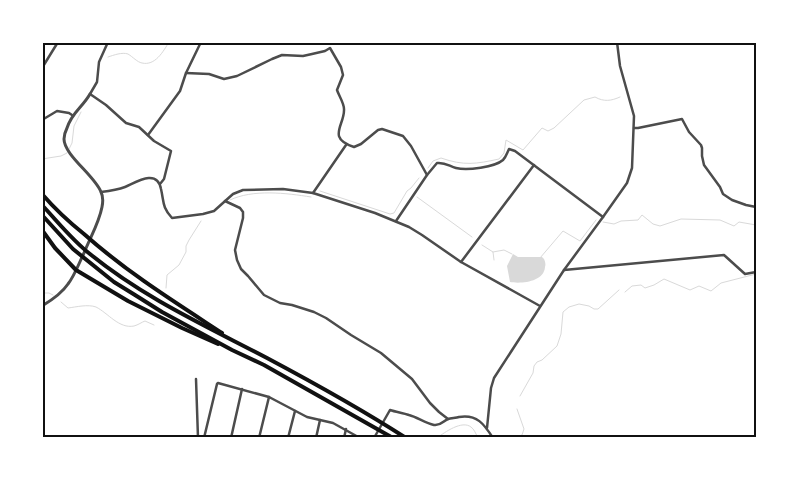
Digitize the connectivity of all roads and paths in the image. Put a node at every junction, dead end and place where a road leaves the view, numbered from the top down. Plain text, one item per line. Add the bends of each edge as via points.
1 (58, 42) edge
2 (108, 42) edge
3 (201, 42) edge
4 (617, 42) edge
5 (42, 68) edge
6 (186, 72) junction
7 (90, 94) junction
8 (72, 115) junction
9 (42, 120) edge
10 (634, 128) junction
11 (148, 135) junction
12 (346, 145) junction
13 (534, 165) junction
14 (427, 175) junction
15 (160, 184) junction
16 (101, 192) junction
17 (313, 193) junction
18 (42, 194) edge
19 (225, 201) junction
20 (42, 205) edge
21 (756, 206) edge
22 (42, 215) edge
23 (603, 217) junction
24 (396, 221) junction
25 (42, 230) edge
26 (90, 240) junction
27 (461, 262) junction
28 (76, 270) junction
29 (564, 270) junction
30 (756, 272) edge
31 (42, 306) edge
32 (540, 306) junction
33 (237, 342) junction
34 (232, 350) junction
35 (196, 379) dead end
36 (242, 389) junction
37 (269, 397) junction
38 (295, 411) junction
39 (448, 419) junction
40 (320, 420) junction
41 (487, 428) junction
42 (346, 429) junction
43 (375, 436) edge
44 (198, 438) edge
45 (204, 438) edge
46 (230, 438) edge
47 (259, 438) edge
48 (288, 438) edge
49 (316, 438) edge
50 (344, 438) edge
51 (360, 438) edge
52 (393, 438) edge
53 (406, 438) edge
54 (493, 438) edge

1 - 5 street
2 - 7 street via 99,62 97,82
3 - 6 street
4 - 10 street
6 - 11 street via 180,91
6 - 12 street via 224,79 282,55 303,56 330,48 343,75 337,90 345,108 339,134
7 - 8 street
7 - 11 street via 126,123 139,127
8 - 9 street via 57,111
8 - 16 street via 64,144
10 - 21 street via 682,118 701,145 704,165 723,194 732,200
10 - 23 street via 632,168
11 - 15 street via 171,151
12 - 14 street via 354,148 382,129 403,136
12 - 17 street
13 - 14 street via 509,149 502,161 490,166 465,169 442,162 437,163
13 - 23 street
13 - 27 street
14 - 24 street
15 - 16 street via 150,178 140,179 125,187
15 - 19 street via 163,205 172,218 214,211
16 - 26 street via 102,208
17 - 19 street via 283,189 243,190
17 - 24 street
18 - 26 main road
19 - 39 street via 243,212 235,250 237,260 264,295 314,312 380,352 412,379 438,412
20 - 33 main road via 76,242 120,277 170,308
22 - 34 main road via 73,249 114,282
23 - 29 street
24 - 27 street
25 - 28 main road
26 - 28 street
26 - 33 main road via 141,280
27 - 32 street
28 - 31 street via 58,296
28 - 34 main road via 128,301
29 - 30 street via 724,255 744,274
29 - 32 street
32 - 41 street via 493,382
33 - 53 main road
34 - 52 main road
35 - 44 street
36 - 37 street
36 - 45 street via 217,384
36 - 46 street
37 - 38 street
37 - 47 street
38 - 40 street
38 - 48 street
39 - 41 street via 472,417
39 - 43 street via 436,425 390,410
40 - 42 street
40 - 49 street
41 - 54 street
42 - 50 street
42 - 51 street

